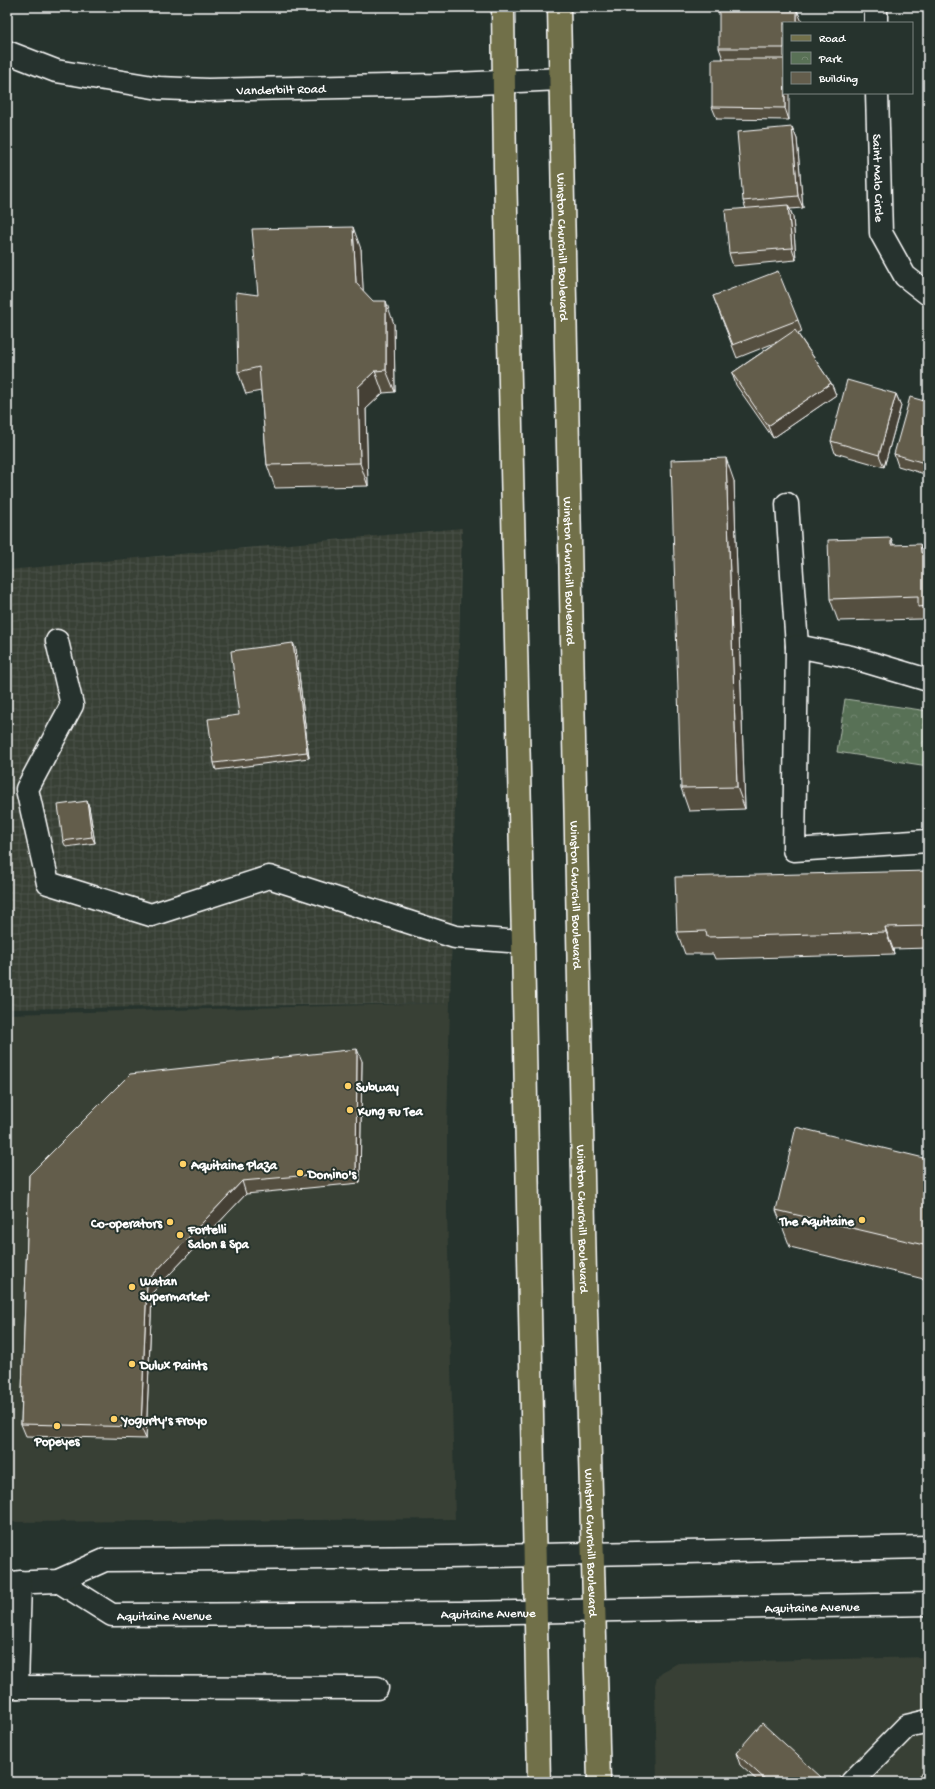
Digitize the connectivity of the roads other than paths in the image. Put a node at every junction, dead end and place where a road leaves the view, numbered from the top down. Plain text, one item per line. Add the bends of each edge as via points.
1 (503, 7) edge
2 (559, 7) edge
3 (876, 7) edge
4 (876, 22) edge
5 (7, 52) edge
6 (560, 79) junction
7 (504, 82) junction
8 (877, 94) edge
9 (928, 294) edge
10 (787, 504) dead end
11 (57, 641) dead end
12 (797, 646) junction
13 (928, 680) edge
14 (928, 841) edge
15 (523, 942) junction
16 (928, 1547) edge
17 (593, 1554) junction
18 (535, 1555) junction
19 (58, 1581) junction
20 (14, 1582) edge
21 (928, 1604) edge
22 (536, 1611) junction
23 (595, 1611) junction
24 (12, 1687) edge
25 (377, 1688) dead end
26 (928, 1721) edge
27 (539, 1782) edge
28 (599, 1782) edge
29 (852, 1782) edge

1 - 7 main road
2 - 6 main road, Winston Churchill Boulevard
3 - 4 street
5 - 7 street, Vanderbilt Road via 56,71 159,88 216,90
6 - 7 street, Vanderbilt Road
6 - 17 main road, Winston Churchill Boulevard
7 - 15 main road
8 - 9 street, Saint Malo Circle via 881,233 905,276
10 - 12 street
11 - 15 street via 72,705 27,789 48,883 151,915 269,877 455,937
12 - 13 street via 851,657
12 - 14 street via 794,850
15 - 18 main road
16 - 17 street
17 - 18 street
17 - 23 main road, Winston Churchill Boulevard
18 - 19 street via 105,1560
18 - 22 main road
19 - 20 street
19 - 22 street, Aquitaine Avenue via 112,1615
20 - 24 street
21 - 23 street, Aquitaine Avenue
22 - 23 street, Aquitaine Avenue
22 - 27 main road
23 - 28 main road, Winston Churchill Boulevard
24 - 25 street
26 - 29 street via 907,1726

